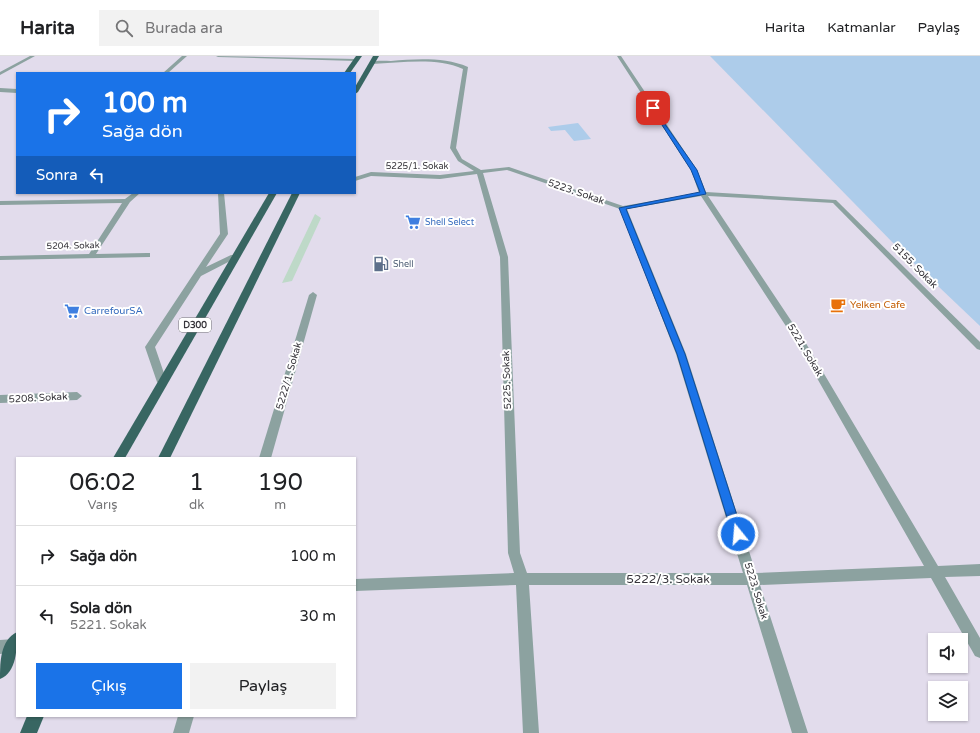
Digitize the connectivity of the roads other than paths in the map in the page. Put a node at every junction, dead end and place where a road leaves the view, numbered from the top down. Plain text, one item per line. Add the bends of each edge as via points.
1 (33, 56) edge
2 (185, 56) edge
3 (218, 56) edge
4 (376, 56) edge
5 (423, 56) edge
6 (619, 56) edge
7 (357, 58) edge
8 (442, 62) junction
9 (372, 63) junction
10 (166, 72) edge
11 (348, 72) edge
12 (0, 74) edge
13 (0, 90) edge
14 (356, 90) edge
15 (16, 91) edge
16 (479, 172) junction
17 (356, 179) edge
18 (136, 194) edge
19 (221, 194) edge
20 (272, 194) edge
21 (296, 194) edge
22 (703, 194) junction
23 (128, 201) junction
24 (0, 203) edge
25 (623, 208) junction
26 (147, 255) dead end
27 (92, 256) junction
28 (234, 257) junction
29 (0, 258) edge
30 (198, 274) junction
31 (313, 295) dead end
32 (980, 347) edge
33 (162, 382) junction
34 (77, 396) dead end
35 (0, 399) edge
36 (120, 457) edge
37 (164, 457) edge
38 (265, 457) edge
39 (980, 570) edge
40 (935, 572) junction
41 (522, 579) junction
42 (752, 579) junction
43 (356, 585) edge
44 (10, 644) edge
45 (980, 651) edge
46 (0, 671) edge
47 (36, 717) edge
48 (186, 717) edge
49 (28, 733) edge
50 (181, 733) edge
51 (531, 733) edge
52 (800, 733) edge

1 - 12 street
2 - 10 street
3 - 7 street
4 - 9 highway
5 - 8 street
6 - 22 street, 5221. Sokak via 694,170
7 - 11 highway
8 - 9 street
8 - 16 street via 466,68 454,148 460,160
9 - 14 highway
13 - 15 street
16 - 17 street, 5225/1. Sokak via 440,177 370,174
16 - 25 street, 5223. Sokak via 507,168
16 - 41 street, 5225. Sokak via 504,257 514,553
18 - 23 street
19 - 30 street via 224,234
20 - 28 highway, D300
21 - 37 highway, D300
22 - 25 street
22 - 32 street, 5155. Sokak via 834,201
22 - 40 street, 5221. Sokak via 801,342
23 - 24 street
23 - 27 street
25 - 42 street, 5223. Sokak via 681,354
26 - 27 street, 5204. Sokak
27 - 29 street, 5204. Sokak
28 - 30 street
28 - 33 highway, D300
30 - 33 street via 150,347
31 - 38 street, 5222/1. Sokak
33 - 36 highway, D300
34 - 35 street, 5208. Sokak
39 - 40 street, 5222/3. Sokak
40 - 42 street, 5222/3. Sokak
40 - 45 street, 5221. Sokak
41 - 42 street, 5222/3. Sokak
41 - 43 street, 5222/3. Sokak
41 - 51 street, 5225. Sokak
42 - 52 street, 5223. Sokak
44 - 46 highway
47 - 49 highway
48 - 50 street

